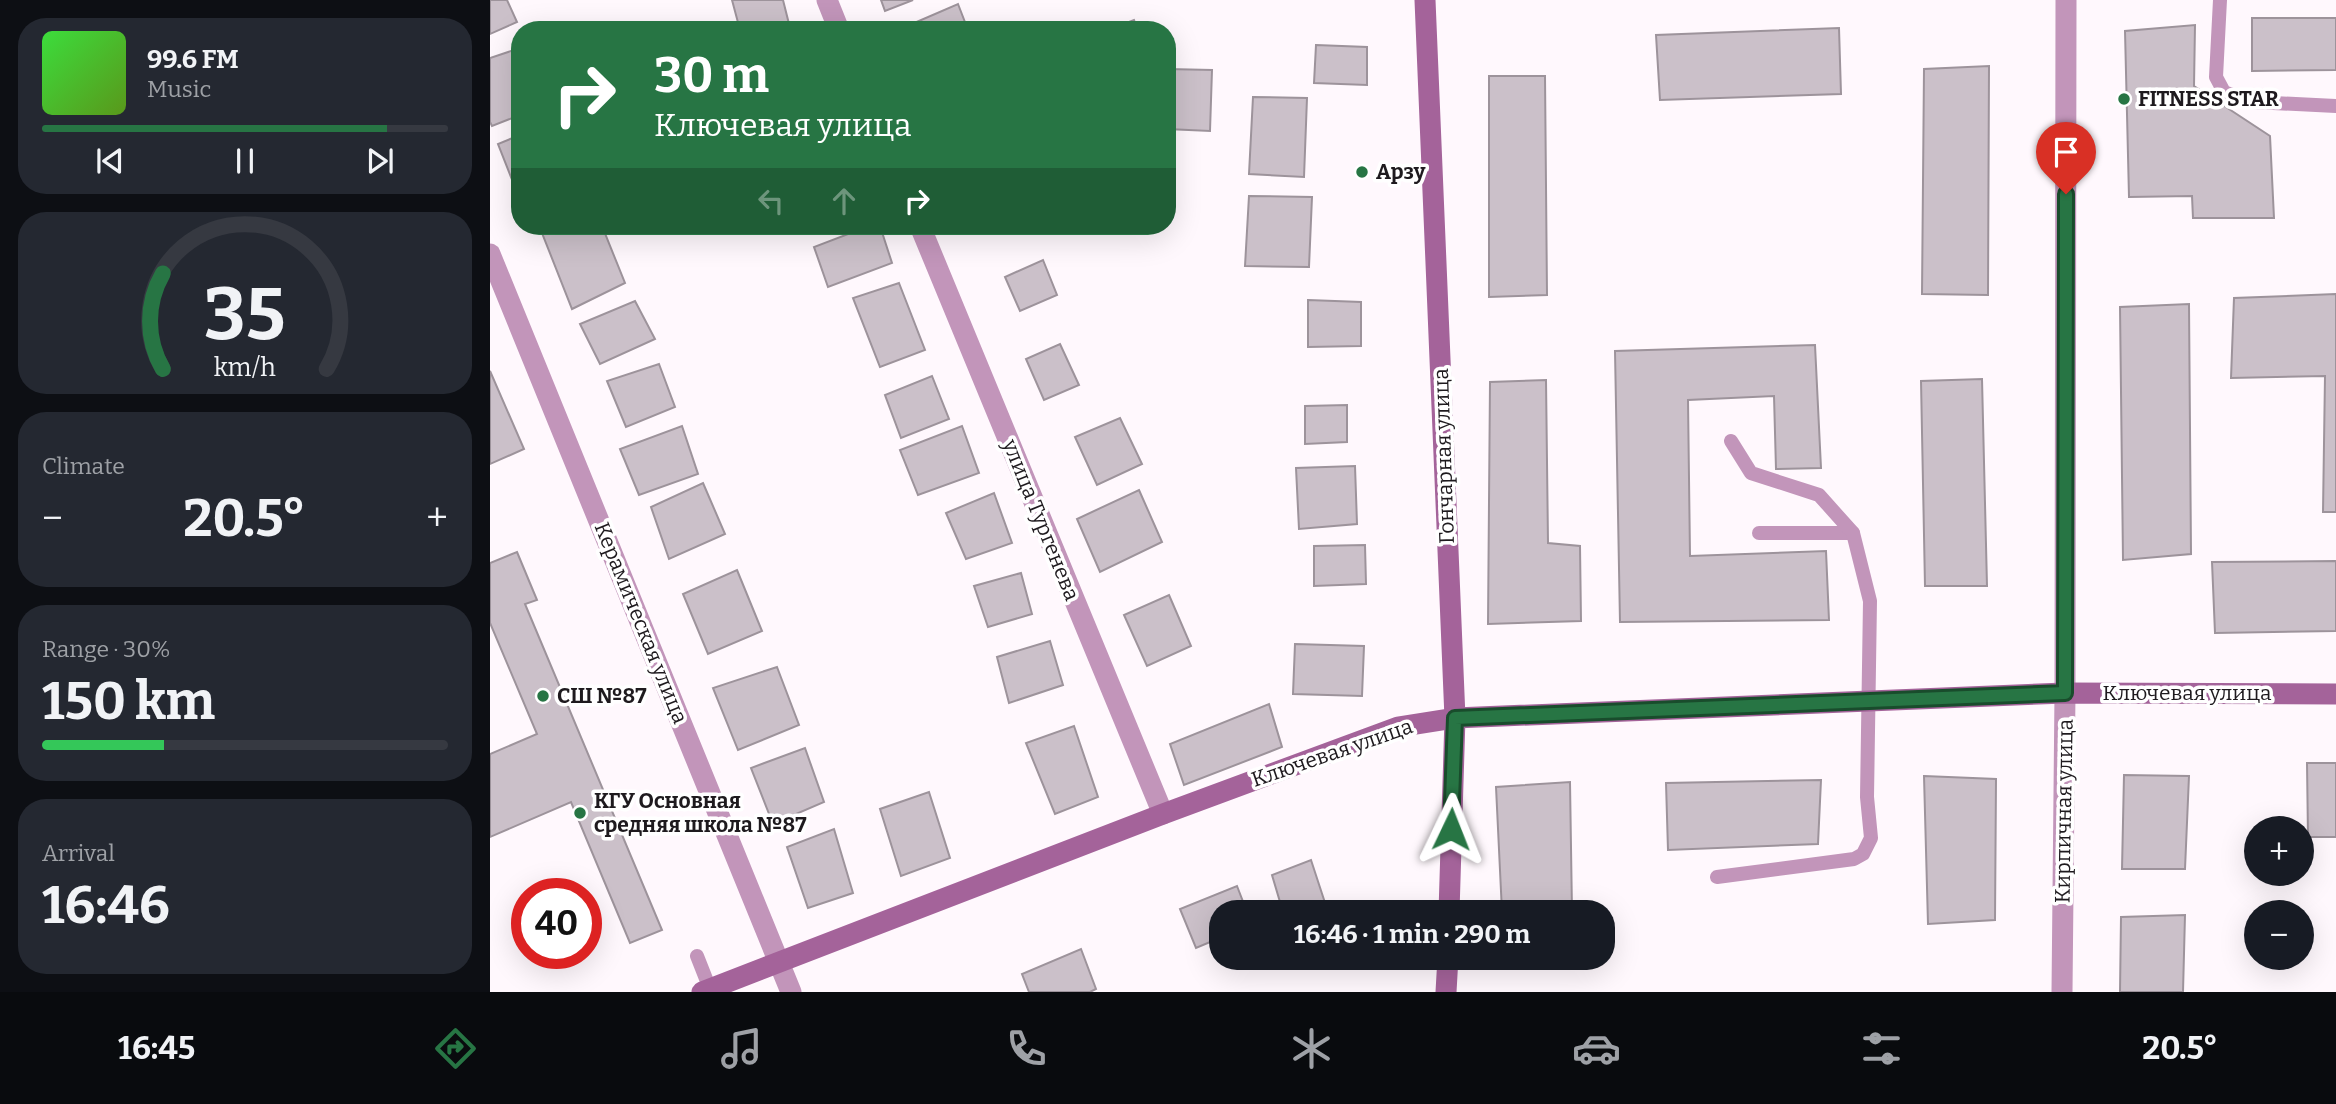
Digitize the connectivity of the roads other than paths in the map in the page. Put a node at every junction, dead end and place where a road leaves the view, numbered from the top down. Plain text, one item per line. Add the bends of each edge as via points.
1 (827, 0) edge
2 (1425, 0) edge
3 (2066, 0) edge
4 (2220, 0) edge
5 (835, 21) edge
6 (2336, 106) edge
7 (924, 235) edge
8 (490, 254) edge
9 (1731, 441) dead end
10 (1759, 533) dead end
11 (1853, 533) junction
12 (2065, 693) junction
13 (2336, 694) edge
14 (1867, 701) junction
15 (1455, 718) junction
16 (1163, 814) junction
17 (1717, 877) dead end
18 (1449, 900) edge
19 (696, 956) dead end
20 (778, 961) junction
21 (1447, 970) edge
22 (706, 990) edge
23 (791, 992) edge
24 (1447, 992) edge
25 (2062, 992) edge

1 - 5 street
2 - 15 street, Гончарная улица
3 - 12 street, Кирпичная улица
4 - 6 lane via 2216,77 2224,92 2253,102
7 - 16 street, улица Тургенева
8 - 20 street, Керамическая улица
9 - 11 lane via 1751,473 1819,495
10 - 11 lane
11 - 14 lane via 1870,601
12 - 13 street, Ключевая улица
12 - 14 street, Ключевая улица
12 - 25 street, Кирпичная улица
14 - 15 street, Ключевая улица
14 - 17 lane via 1871,838 1863,854 1854,859
15 - 16 street, Ключевая улица via 1398,727
15 - 18 street, Гончарная улица
16 - 20 street, Ключевая улица
19 - 22 lane
20 - 22 street, Ключевая улица
20 - 23 street, Керамическая улица
21 - 24 street

